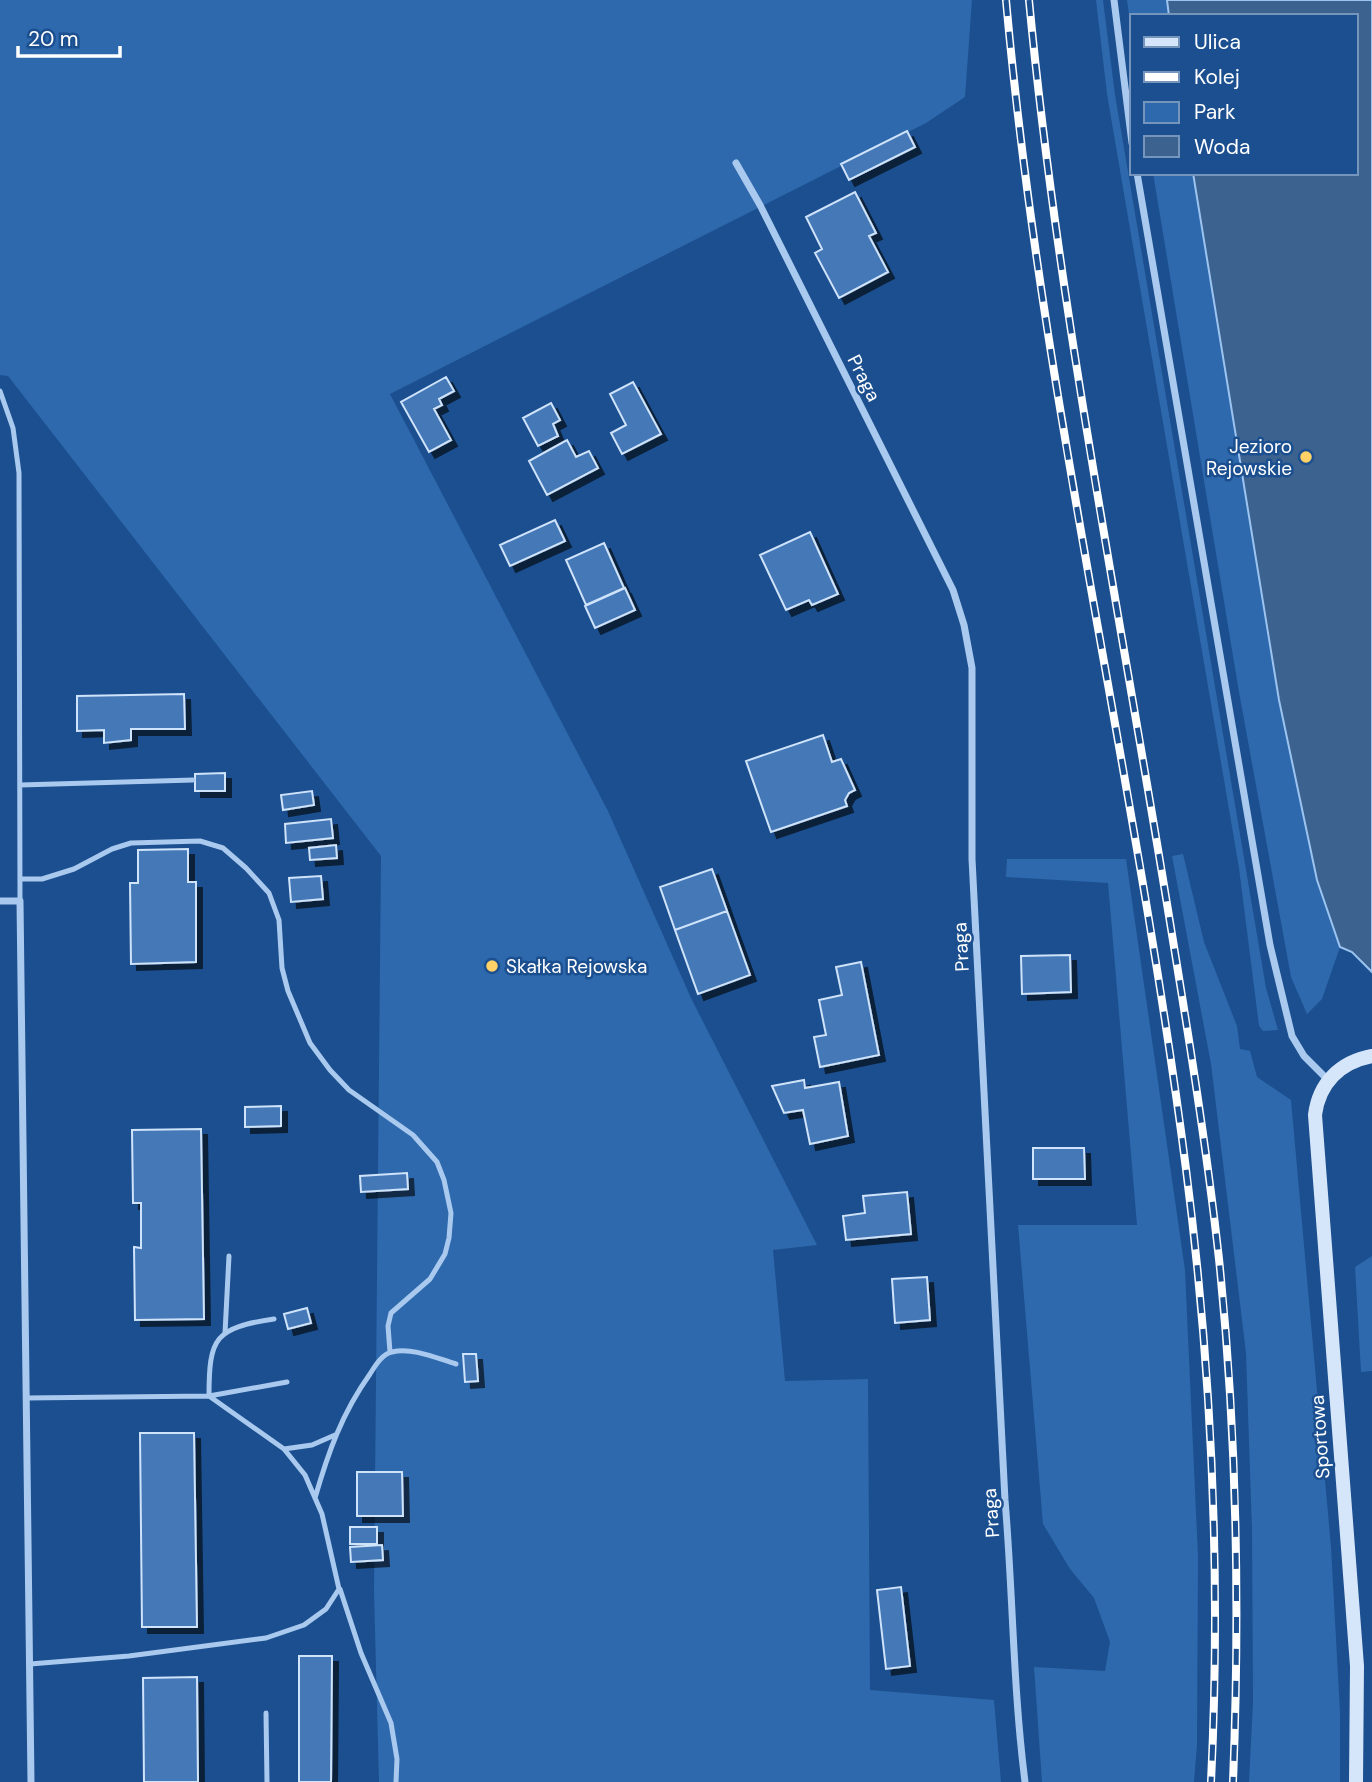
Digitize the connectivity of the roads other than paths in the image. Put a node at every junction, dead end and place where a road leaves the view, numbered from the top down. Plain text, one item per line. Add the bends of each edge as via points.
1 (1114, 0) edge
2 (1130, 127) edge
3 (736, 163) dead end
4 (1137, 175) edge
5 (0, 391) edge
6 (193, 780) dead end
7 (20, 785) junction
8 (20, 879) junction
9 (0, 901) edge
10 (20, 901) junction
11 (1372, 1056) edge
12 (1325, 1085) junction
13 (229, 1256) dead end
14 (274, 1319) dead end
15 (225, 1332) junction
16 (390, 1352) junction
17 (456, 1364) dead end
18 (287, 1382) dead end
19 (209, 1396) junction
20 (26, 1398) junction
21 (335, 1435) junction
22 (284, 1449) junction
23 (315, 1498) junction
24 (340, 1589) junction
25 (30, 1664) junction
26 (266, 1713) dead end
27 (31, 1782) edge
28 (267, 1782) edge
29 (396, 1782) edge
30 (1025, 1782) edge
31 (1356, 1782) edge

1 - 2 street
3 - 30 street, Praga via 953,590 970,650 974,887 1014,1679
4 - 12 street via 1270,945 1292,1036
5 - 7 lane via 13,428 19,473
6 - 7 lane
7 - 8 lane
8 - 10 lane
8 - 16 lane via 42,879 74,869 131,843 200,841 223,848 269,893 279,920 288,991 310,1042 349,1090 413,1135 436,1162 444,1180 451,1213 444,1254 430,1279 391,1313
9 - 10 street
10 - 20 street
11 - 12 street via 1352,1061
12 - 31 street, Sportowa via 1315,1115 1357,1666
13 - 15 lane
14 - 15 lane
15 - 19 lane via 211,1354
16 - 17 lane via 409,1351
16 - 21 lane via 380,1359 349,1404
18 - 19 lane
19 - 20 lane
19 - 22 lane
20 - 25 street
21 - 22 lane via 312,1445
21 - 23 lane
22 - 23 lane via 305,1475
23 - 24 lane
24 - 25 lane via 326,1609 304,1625 266,1638
24 - 29 lane via 391,1723
25 - 27 street
26 - 28 lane

